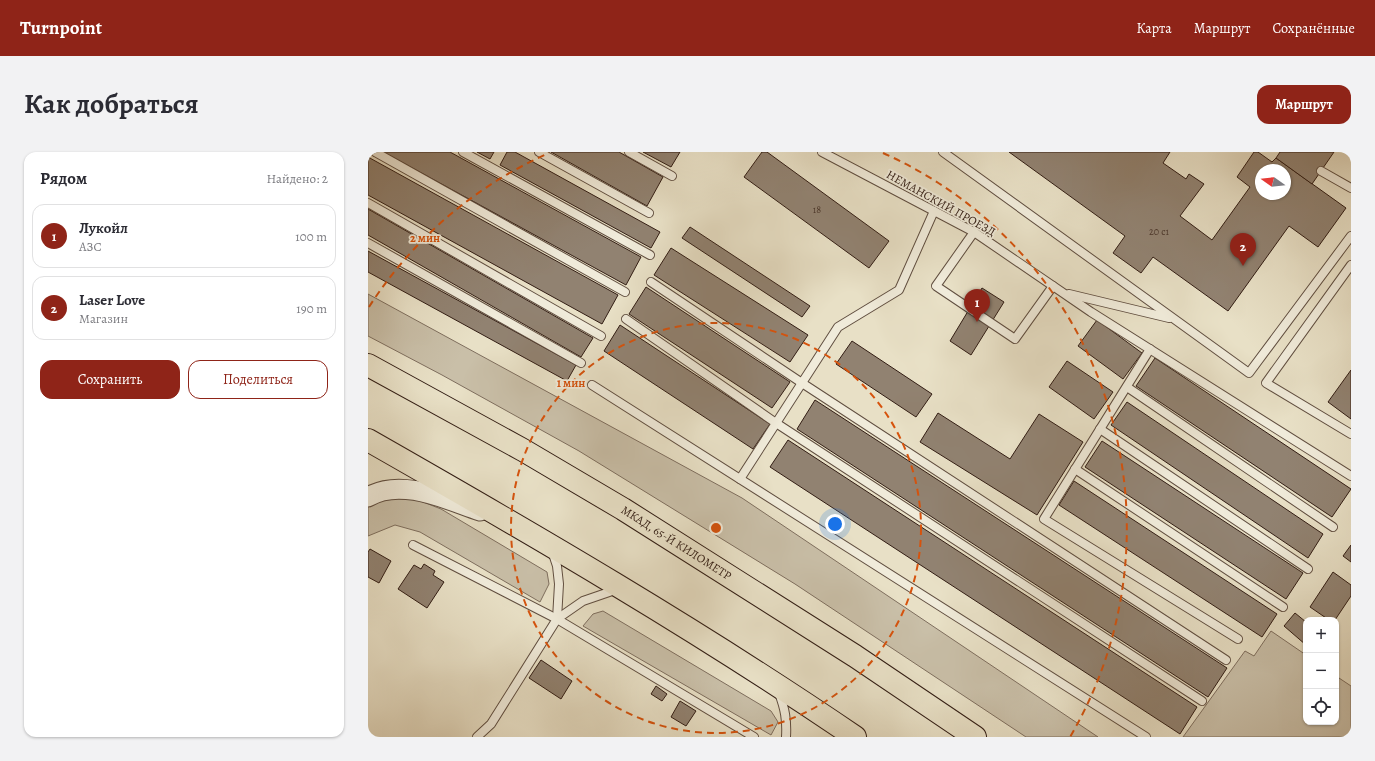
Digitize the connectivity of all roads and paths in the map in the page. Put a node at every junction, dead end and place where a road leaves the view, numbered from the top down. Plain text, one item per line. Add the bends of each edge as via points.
1 (375, 152) edge
2 (463, 152) edge
3 (539, 152) edge
4 (628, 152) edge
5 (822, 152) edge
6 (943, 152) edge
7 (1321, 171) dead end
8 (672, 176) dead end
9 (1351, 188) edge
10 (368, 203) edge
11 (934, 211) junction
12 (649, 213) dead end
13 (974, 232) junction
14 (1351, 236) edge
15 (368, 243) edge
16 (650, 255) dead end
17 (1351, 265) edge
18 (651, 282) dead end
19 (1054, 286) junction
20 (625, 292) dead end
21 (1065, 293) junction
22 (626, 319) dead end
23 (1174, 319) junction
24 (601, 336) dead end
25 (1150, 349) junction
26 (581, 363) dead end
27 (368, 365) edge
28 (802, 383) junction
29 (592, 385) dead end
30 (1127, 387) junction
31 (776, 423) junction
32 (1100, 429) junction
33 (1351, 434) edge
34 (368, 440) edge
35 (1075, 469) junction
36 (1351, 476) edge
37 (740, 479) junction
38 (368, 497) edge
39 (513, 523) junction
40 (1333, 527) dead end
41 (549, 544) junction
42 (413, 545) dead end
43 (1308, 569) dead end
44 (622, 588) junction
45 (1283, 607) dead end
46 (557, 619) junction
47 (1238, 638) dead end
48 (1226, 660) dead end
49 (776, 685) junction
50 (1202, 701) dead end
51 (477, 737) edge
52 (754, 737) edge
53 (786, 737) edge
54 (850, 737) edge
55 (855, 737) edge
56 (974, 737) edge
57 (1146, 737) edge

1 - 20 lane
2 - 16 lane
3 - 12 lane
4 - 8 lane
5 - 11 lane, НЕМАНСКИЙ ПРОЕЗД
6 - 23 lane
7 - 9 lane
10 - 24 lane
11 - 13 lane, НЕМАНСКИЙ ПРОЕЗД
11 - 28 lane via 899,290 838,327
13 - 19 lane, НЕМАНСКИЙ ПРОЕЗД
13 - 19 lane via 936,286 1015,339
14 - 23 lane via 1249,373
15 - 26 lane
17 - 33 lane via 1266,383
18 - 28 lane
19 - 21 lane, НЕМАНСКИЙ ПРОЕЗД
21 - 23 lane
21 - 25 lane, НЕМАНСКИЙ ПРОЕЗД
22 - 31 lane
25 - 30 lane
25 - 36 lane, НЕМАНСКИЙ ПРОЕЗД
27 - 56 highway, МКАД, 65-Й КИЛОМЕТР via 623,509 855,656
28 - 31 lane
28 - 48 lane
29 - 37 lane
30 - 32 lane
30 - 40 lane
31 - 37 lane
31 - 50 lane
32 - 35 lane
32 - 43 lane
34 - 39 highway
35 - 45 lane
35 - 47 lane via 1044,519
37 - 57 lane
38 - 39 street via 389,489 413,490
39 - 41 highway
41 - 44 highway
41 - 46 lane via 557,566 559,584
42 - 46 lane
44 - 46 lane via 583,601
44 - 49 highway
46 - 51 lane via 491,724
46 - 52 lane
49 - 53 lane via 785,708
49 - 55 highway
54 - 55 lane

